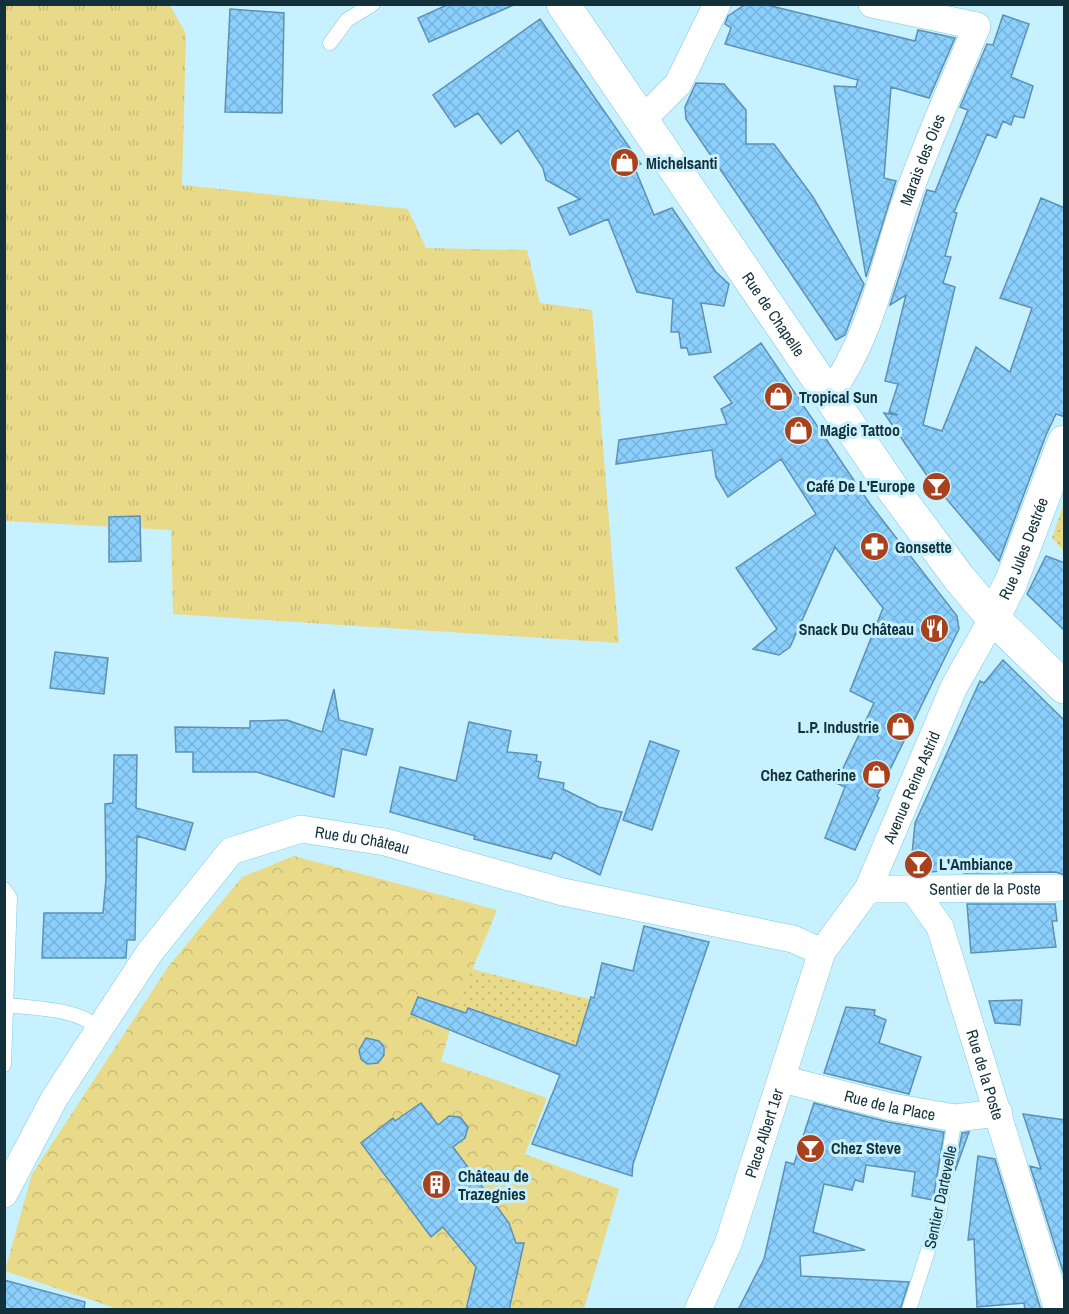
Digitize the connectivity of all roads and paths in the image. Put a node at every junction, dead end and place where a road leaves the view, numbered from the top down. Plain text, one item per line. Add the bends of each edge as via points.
1 (373, 4) edge
2 (563, 4) edge
3 (717, 4) edge
4 (872, 4) edge
5 (980, 15) edge
6 (330, 43) dead end
7 (642, 120) junction
8 (829, 395) junction
9 (1065, 442) edge
10 (993, 618) junction
11 (1065, 687) edge
12 (1060, 888) edge
13 (4, 889) edge
14 (868, 889) junction
15 (913, 890) junction
16 (822, 952) junction
17 (8, 1005) junction
18 (100, 1028) junction
19 (4, 1065) edge
20 (782, 1079) junction
21 (999, 1113) junction
22 (955, 1118) junction
23 (4, 1194) edge
24 (698, 1310) edge
25 (909, 1310) edge
26 (1058, 1310) edge

1 - 6 lane via 347,20
2 - 7 main road, Rue de Chapelle
3 - 7 street via 678,84
4 - 5 street, Marais des Oies
5 - 8 street, Marais des Oies via 904,208 867,329
7 - 8 main road, Rue de Chapelle
8 - 10 main road, Rue de Chapelle via 892,488
9 - 10 main road, Rue Jules Destrée via 1011,582
10 - 11 main road, Rue de Chapelle
10 - 14 street, Avenue Reine Astrid via 954,687
12 - 15 street, Sentier de la Poste
13 - 17 lane via 10,898
14 - 15 street
14 - 16 street, Avenue Reine Astrid
15 - 21 street, Rue de la Poste via 940,927
16 - 18 street, Rue du Château via 793,939 563,892 385,842 301,829 231,851 150,952
16 - 20 street, Place Albert 1er
17 - 18 lane via 61,1011 87,1018
17 - 19 lane
18 - 23 street, Rue du Château via 54,1099
20 - 22 street, Rue de la Place via 892,1107
20 - 24 street, Place Albert 1er via 728,1244
21 - 22 street, Rue de la Place
21 - 26 street, Rue de la Poste
22 - 25 lane, Sentier Dartevelle via 939,1216

